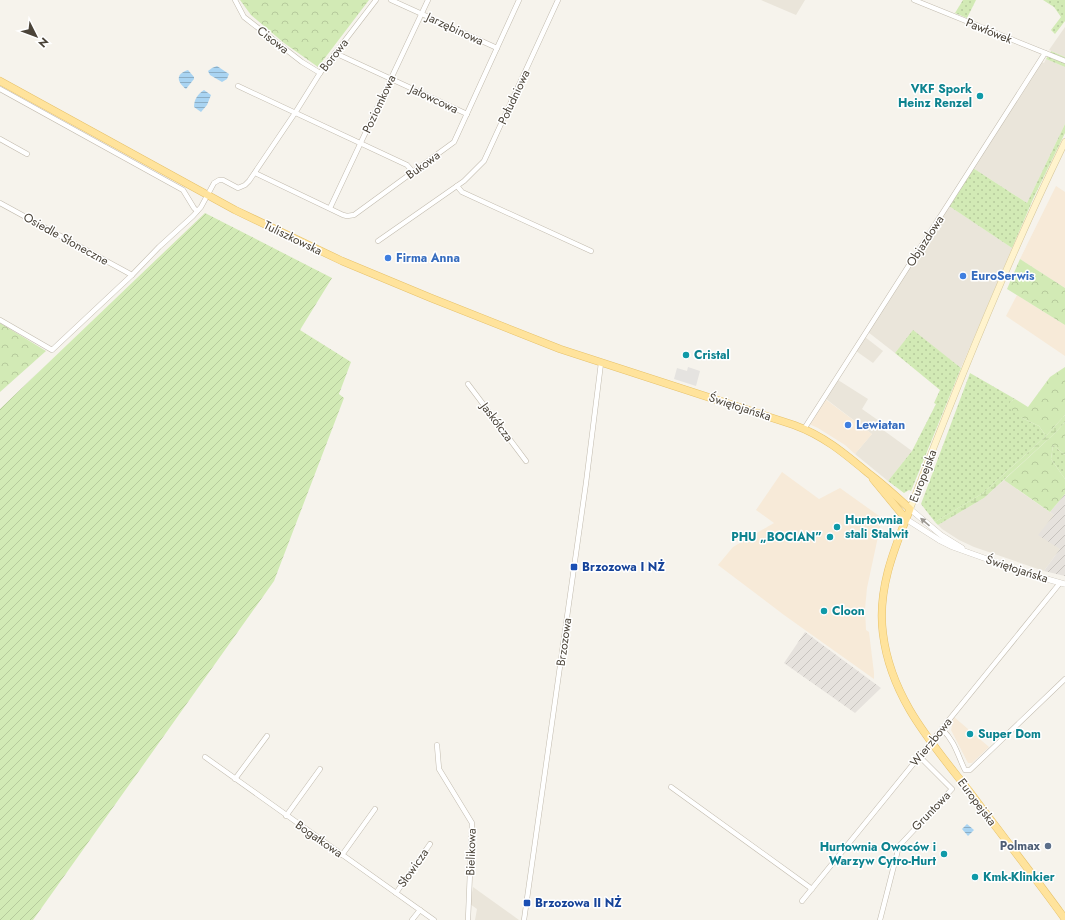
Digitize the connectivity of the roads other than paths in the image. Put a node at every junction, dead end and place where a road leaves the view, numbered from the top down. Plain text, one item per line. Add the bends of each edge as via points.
1 (235, 0) edge
2 (376, 0) edge
3 (391, 0) edge
4 (428, 0) edge
5 (519, 0) edge
6 (558, 0) edge
7 (914, 0) edge
8 (421, 14) junction
9 (497, 48) junction
10 (1045, 53) junction
11 (335, 54) junction
12 (1065, 61) edge
13 (320, 73) junction
14 (391, 79) junction
15 (0, 81) edge
16 (238, 86) dead end
17 (0, 89) edge
18 (295, 113) junction
19 (467, 114) junction
20 (0, 139) edge
21 (1065, 142) edge
22 (361, 143) junction
23 (27, 154) dead end
24 (413, 172) junction
25 (254, 173) junction
26 (457, 186) junction
27 (207, 195) junction
28 (0, 203) edge
29 (330, 208) junction
30 (197, 211) junction
31 (378, 241) dead end
32 (591, 251) dead end
33 (132, 275) junction
34 (0, 320) edge
35 (601, 363) junction
36 (468, 384) dead end
37 (804, 429) junction
38 (526, 461) dead end
39 (869, 474) junction
40 (910, 509) junction
41 (906, 519) junction
42 (969, 552) junction
43 (1063, 583) edge
44 (1065, 678) edge
45 (942, 730) junction
46 (267, 736) dead end
47 (932, 742) junction
48 (437, 745) dead end
49 (204, 757) dead end
50 (920, 757) junction
51 (320, 769) dead end
52 (235, 779) junction
53 (671, 787) dead end
54 (375, 809) dead end
55 (286, 816) junction
56 (430, 844) dead end
57 (342, 855) junction
58 (812, 889) junction
59 (396, 893) junction
60 (802, 902) dead end
61 (420, 910) junction
62 (1065, 919) edge
63 (412, 920) edge
64 (434, 920) edge
65 (468, 920) edge
66 (524, 920) edge
67 (880, 920) edge

1 - 13 street, Cisowa via 244,17
2 - 11 street, Borowa
3 - 8 street, Jarzębinowa
4 - 8 street, Poziomkowa
5 - 9 street, Bukowa
6 - 26 street, Południowa via 486,158
7 - 10 street, Pawłówek
8 - 9 street, Jarzębinowa
8 - 14 street, Poziomkowa
9 - 19 street, Bukowa
10 - 12 street, Pawłówek
10 - 37 street, Objazdowa
11 - 13 street, Borowa
11 - 14 street, Jałowcowa
13 - 18 street, Borowa
14 - 19 street, Jałowcowa
14 - 22 street, Poziomkowa
15 - 27 main road, Tuliszkowska
16 - 18 street
17 - 30 street via 183,190
18 - 22 street
18 - 25 street, Borowa
19 - 24 street, Bukowa via 452,144
20 - 23 street
21 - 40 main road, Europejska via 1006,272
22 - 24 street via 407,165
22 - 29 street, Poziomkowa
24 - 29 street, Bukowa via 354,215 347,216
25 - 27 street, Borowa via 245,185 238,188 219,180 214,183
25 - 29 street, Bukowa
26 - 31 street, Południowa
26 - 32 street via 462,192
27 - 30 street
27 - 35 main road, Tuliszkowska via 358,269
28 - 33 street, Osiedle Słoneczne
30 - 33 street
33 - 34 street via 52,350
35 - 37 main road, Świętojańska
35 - 66 street, Brzozowa
36 - 38 street, Jaskółcza
37 - 39 main road, Świętojańska via 835,446
39 - 40 main road, Świętojańska
39 - 41 main road, Świętojańska
40 - 41 main road, Europejska
42 -> 40 street, Świętojańska via 941,535
41 - 42 street, Świętojańska via 939,540
41 - 47 main road, Europejska via 882,598 883,634 891,672 898,690
42 - 43 street, Świętojańska
43 - 45 street, Wierzbowa
44 - 45 street via 970,770 965,770 950,737
45 - 47 street, Wierzbowa
46 - 52 street
47 - 50 street, Wierzbowa
47 - 62 main road, Europejska
48 - 65 street, Bielikowa via 439,769 472,823
49 - 52 street, Bogatkowa
50 - 58 street, Wierzbowa
50 - 67 street, Gruntowa via 952,789 899,846
51 - 55 street
52 - 55 street, Bogatkowa
53 - 58 street
54 - 57 street
55 - 57 street, Bogatkowa
56 - 59 street, Słowicza
57 - 59 street, Bogatkowa
58 - 60 street, Wierzbowa
59 - 61 street, Bogatkowa
61 - 63 street
61 - 64 street, Bogatkowa

